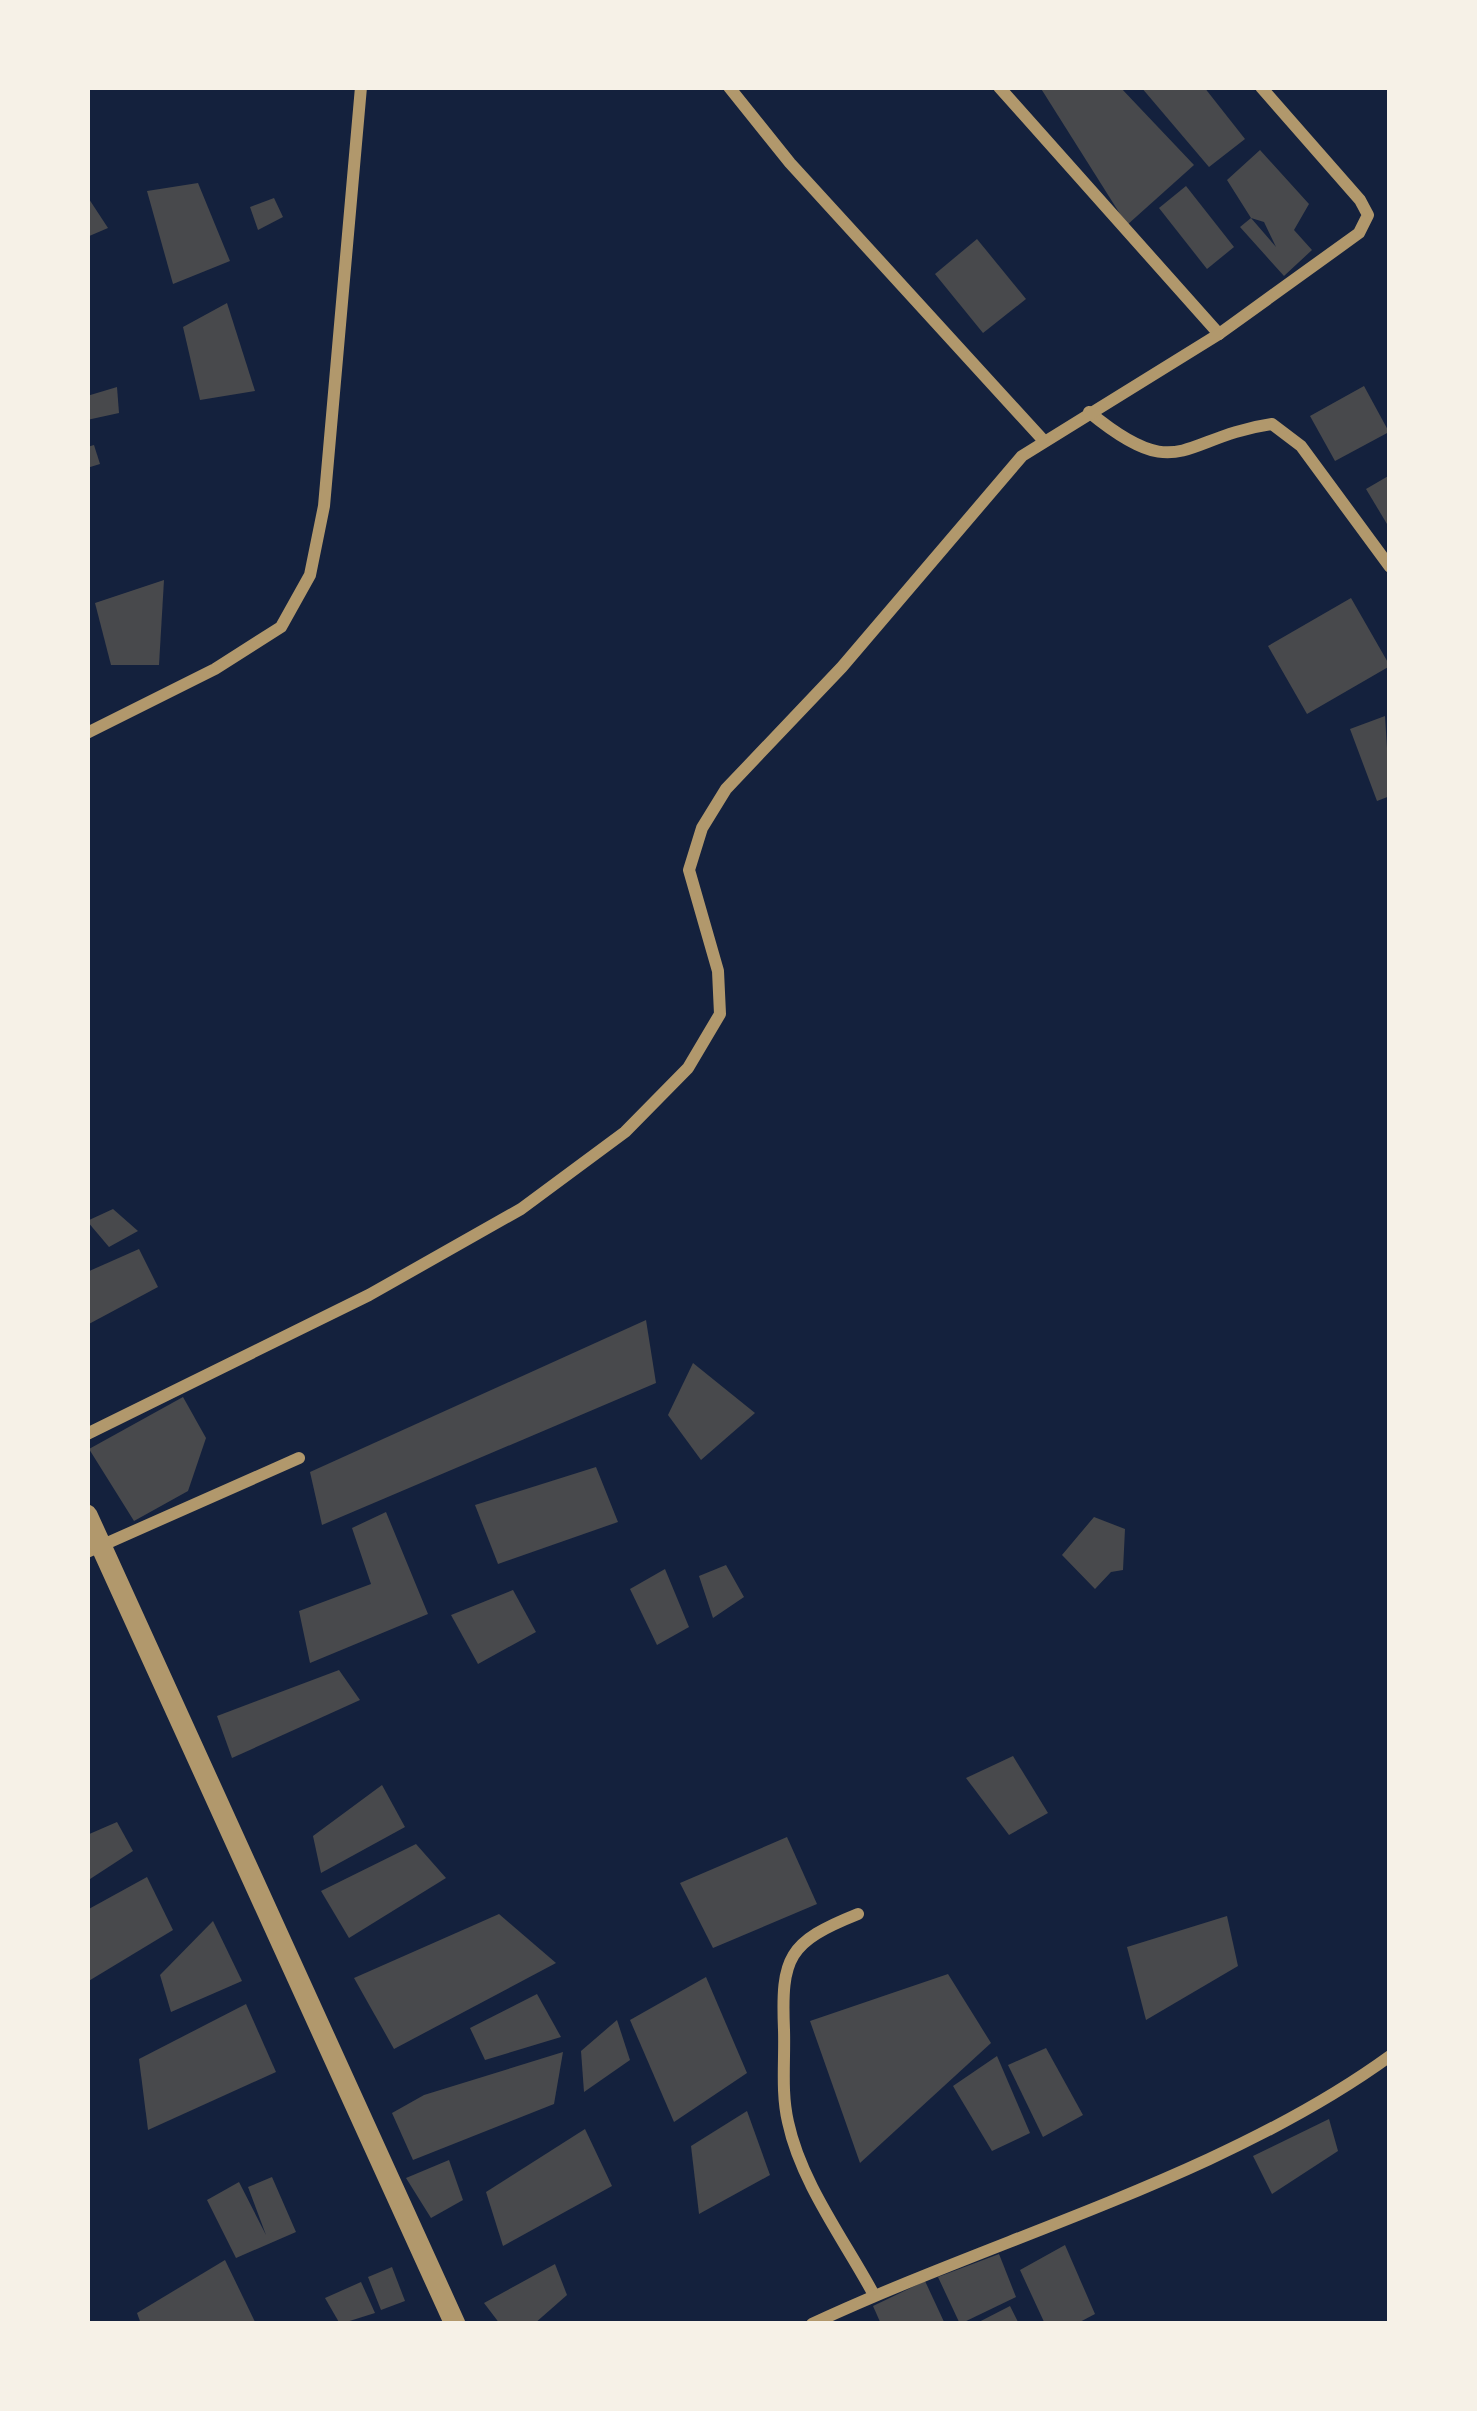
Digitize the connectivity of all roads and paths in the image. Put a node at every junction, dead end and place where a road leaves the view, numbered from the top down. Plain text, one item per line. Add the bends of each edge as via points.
1 (361, 87) edge
2 (729, 87) edge
3 (999, 87) edge
4 (1261, 87) edge
5 (1219, 334) junction
6 (1089, 412) junction
7 (1044, 441) junction
8 (1390, 567) edge
9 (87, 733) edge
10 (87, 1434) edge
11 (299, 1458) dead end
12 (87, 1514) edge
13 (94, 1550) edge
14 (858, 1914) dead end
15 (1390, 2056) edge
16 (874, 2295) junction
17 (455, 2324) edge
18 (812, 2324) edge

1 - 9 street via 324,506 310,575 281,626 215,670
2 - 7 street
3 - 5 street
4 - 5 street via 1368,215 1359,232
5 - 6 street
6 - 7 street
6 - 8 street via 1144,449 1178,454 1271,424 1301,446
7 - 10 street via 726,789 702,828 689,870 718,971 720,1014 688,1068 625,1132 521,1209 369,1295
11 - 13 street
12 - 13 street
13 - 17 street
14 - 16 street via 816,1930 790,1958 780,1986 784,2091 809,2176
15 - 16 street via 1331,2099 1250,2140
16 - 18 street

